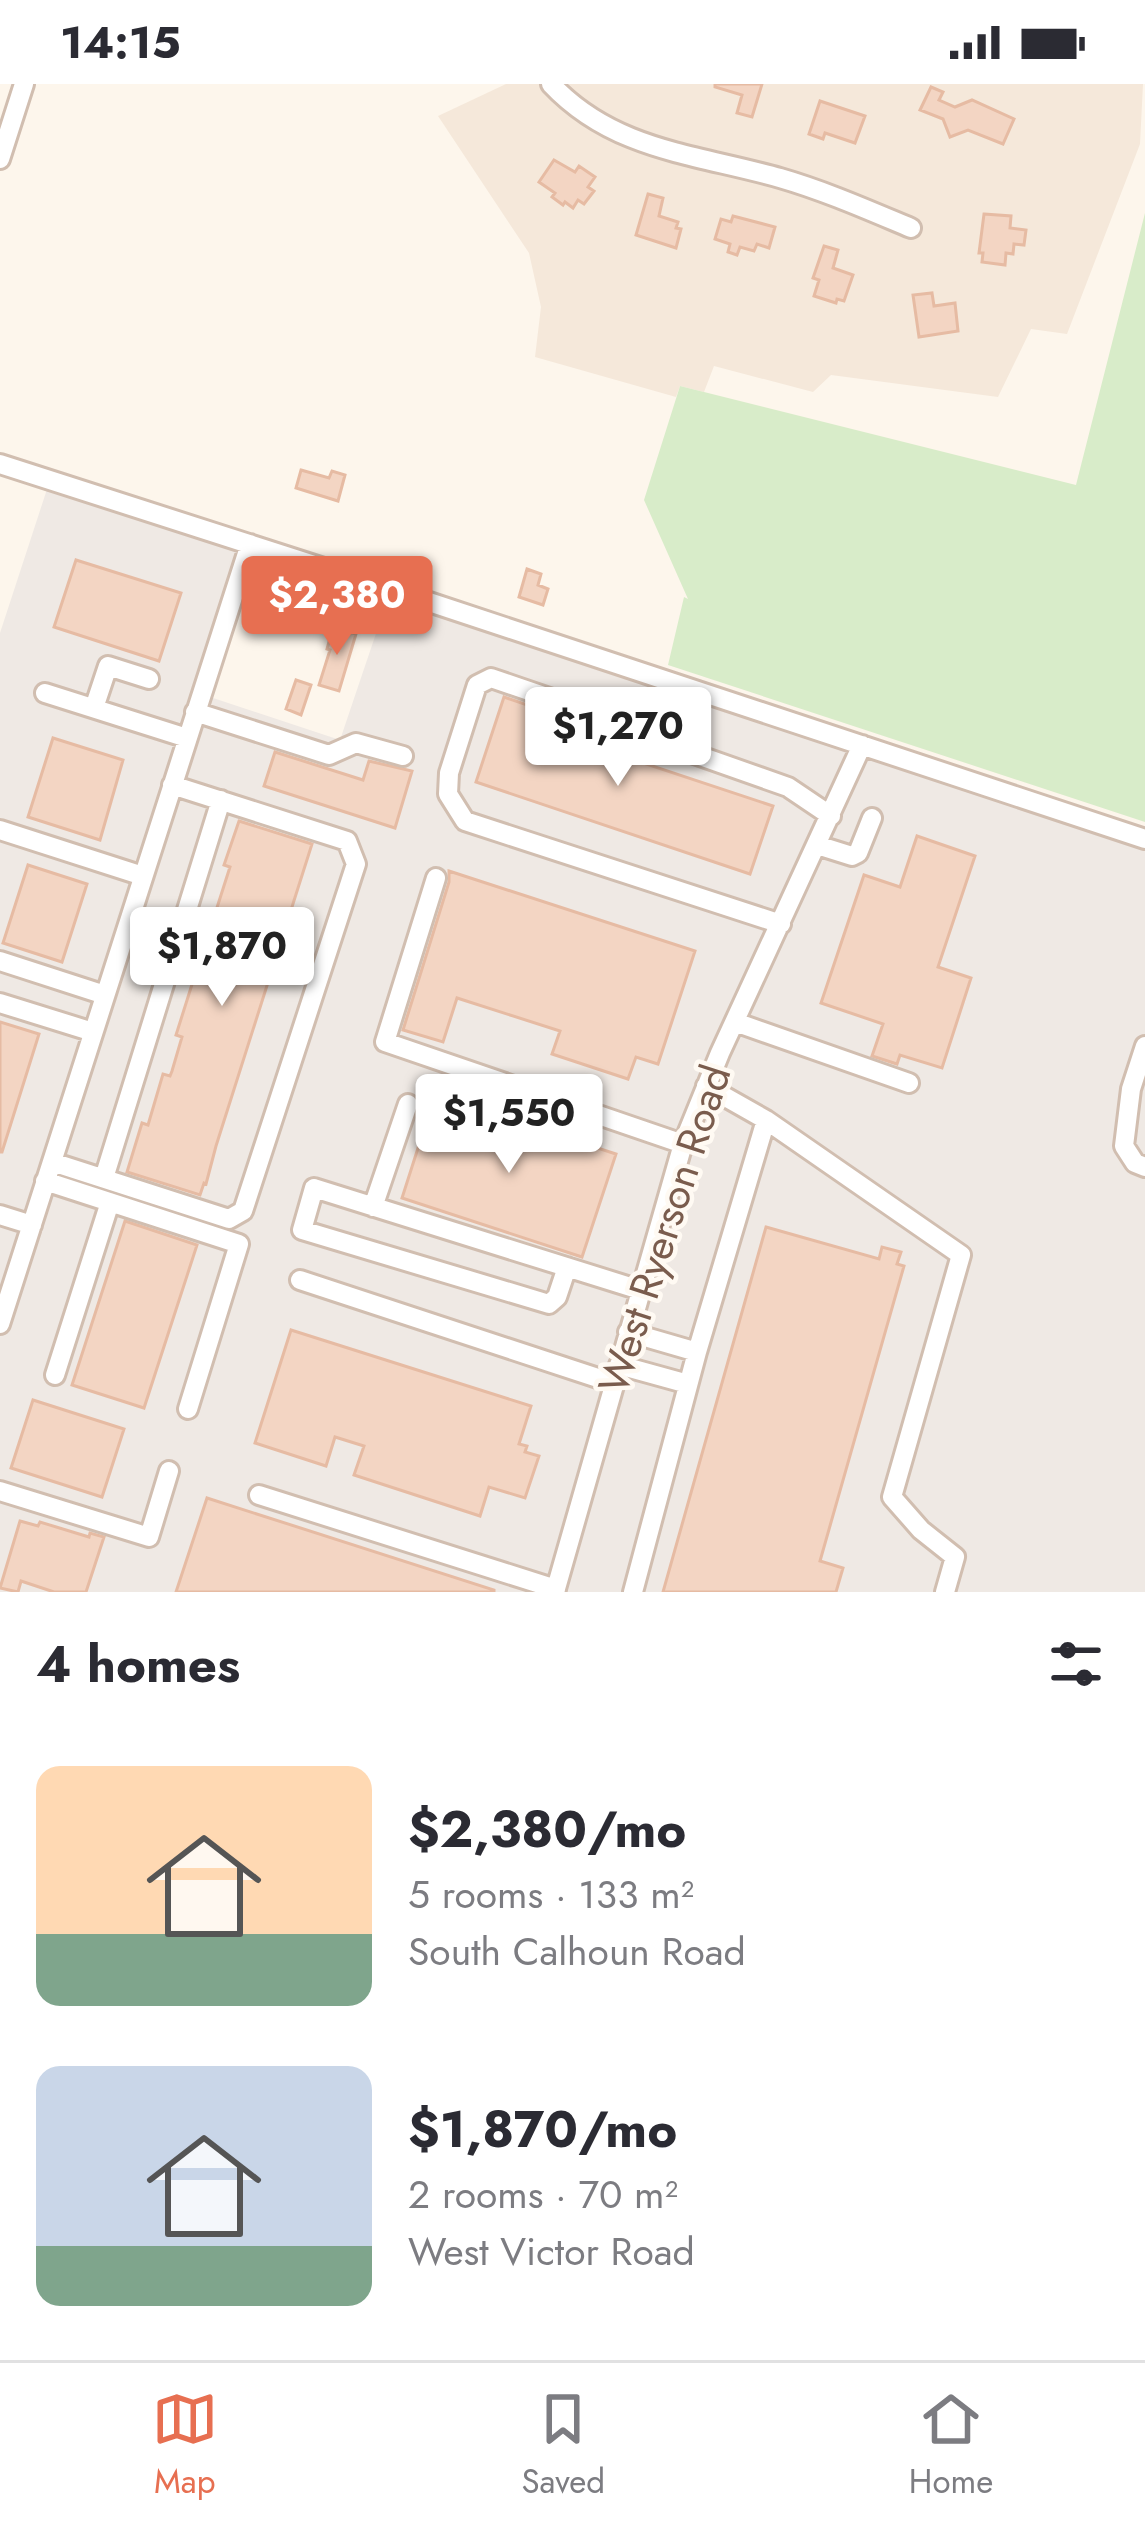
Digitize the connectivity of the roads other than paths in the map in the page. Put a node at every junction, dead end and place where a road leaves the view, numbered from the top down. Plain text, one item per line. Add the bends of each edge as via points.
1 (24, 84) edge
2 (551, 84) edge
3 (0, 158) edge
4 (911, 228) dead end
5 (0, 464) edge
6 (250, 544) junction
7 (149, 679) dead end
8 (45, 693) dead end
9 (94, 707) junction
10 (195, 712) junction
11 (187, 737) junction
12 (862, 745) junction
13 (403, 756) dead end
14 (172, 785) junction
15 (221, 800) junction
16 (831, 816) junction
17 (872, 818) dead end
18 (0, 830) edge
19 (1145, 839) edge
20 (817, 845) junction
21 (143, 876) junction
22 (436, 878) dead end
23 (781, 924) junction
24 (0, 961) edge
25 (105, 995) junction
26 (0, 1003) edge
27 (735, 1022) junction
28 (93, 1032) junction
29 (1145, 1046) edge
30 (909, 1083) dead end
31 (706, 1086) junction
32 (408, 1104) dead end
33 (766, 1120) junction
34 (683, 1144) junction
35 (1140, 1165) edge
36 (49, 1172) junction
37 (104, 1178) junction
38 (110, 1202) junction
39 (373, 1207) junction
40 (0, 1215) edge
41 (32, 1225) junction
42 (567, 1267) junction
43 (300, 1280) dead end
44 (640, 1290) junction
45 (0, 1324) edge
46 (628, 1332) junction
47 (697, 1352) junction
48 (616, 1374) junction
49 (55, 1375) dead end
50 (688, 1384) junction
51 (188, 1409) dead end
52 (169, 1471) dead end
53 (0, 1491) edge
54 (259, 1495) dead end
55 (555, 1590) edge
56 (632, 1592) edge
57 (945, 1592) edge

1 - 3 street
2 - 4 street via 623,136 821,191
5 - 6 street
6 - 10 street
6 - 12 street
7 - 9 street via 109,666
8 - 9 street
9 - 11 street
10 - 11 street
10 - 13 street via 329,755 356,742
11 - 14 street
12 - 16 street, West Ryerson Road
12 - 19 street
14 - 15 street
14 - 21 street
15 - 37 street
15 - 37 street via 347,841 356,864 243,1211 229,1219
16 - 20 street, West Ryerson Road
16 - 23 street via 788,787 602,716 490,678 477,685 449,773 448,794 465,821
17 - 20 street via 852,856
18 - 21 street
20 - 23 street, West Ryerson Road
21 - 25 street
22 - 34 street via 385,1042
23 - 27 street, West Ryerson Road
24 - 25 street
25 - 28 street
26 - 28 street
27 - 30 street
27 - 31 street, West Ryerson Road
28 - 36 street
29 - 35 street via 1124,1146
31 - 33 street
31 - 34 street, West Ryerson Road
32 - 39 street
33 - 47 street
33 - 57 street via 961,1255 892,1497 955,1557
34 - 44 street, West Ryerson Road
36 - 37 street
36 - 38 street
36 - 41 street
38 - 49 street
38 - 51 street via 238,1244
39 - 42 street
39 - 42 street via 314,1188 302,1230 549,1304
40 - 41 street
41 - 45 street
42 - 44 street
43 - 48 street
44 - 46 street, West Ryerson Road
46 - 47 street
46 - 48 street, West Ryerson Road
47 - 50 street
48 - 50 street
48 - 55 street, West Ryerson Road
50 - 56 street
52 - 53 street via 149,1537
54 - 55 street

